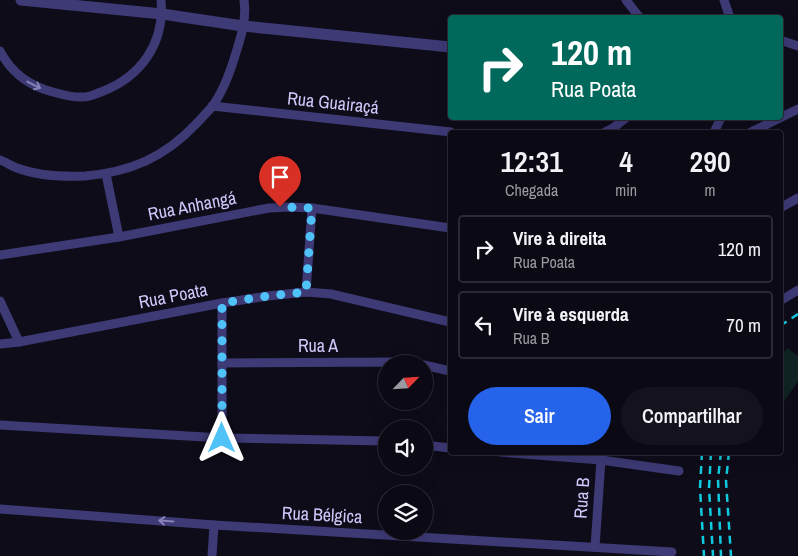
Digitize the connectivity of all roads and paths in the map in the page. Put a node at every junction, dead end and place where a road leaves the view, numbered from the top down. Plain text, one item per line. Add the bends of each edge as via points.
1 (21, 0) edge
2 (162, 0) edge
3 (244, 0) edge
4 (626, 0) edge
5 (724, 0) edge
6 (162, 14) junction
7 (638, 15) edge
8 (729, 15) edge
9 (243, 26) junction
10 (783, 41) edge
11 (798, 46) edge
12 (448, 47) edge
13 (0, 50) edge
14 (212, 106) junction
15 (798, 109) edge
16 (783, 116) edge
17 (623, 120) edge
18 (776, 120) edge
19 (610, 130) edge
20 (755, 130) edge
21 (448, 132) edge
22 (0, 160) edge
23 (106, 174) junction
24 (798, 198) edge
25 (783, 206) edge
26 (312, 208) junction
27 (448, 228) edge
28 (119, 236) junction
29 (0, 254) edge
30 (798, 290) edge
31 (306, 292) junction
32 (783, 299) edge
33 (0, 301) edge
34 (222, 303) junction
35 (448, 322) edge
36 (19, 342) junction
37 (0, 344) edge
38 (378, 362) edge
39 (222, 363) junction
40 (433, 367) edge
41 (448, 371) edge
42 (0, 426) edge
43 (222, 438) junction
44 (378, 441) edge
45 (433, 446) edge
46 (448, 448) edge
47 (576, 455) edge
48 (602, 456) edge
49 (678, 471) dead end
50 (0, 509) edge
51 (214, 525) junction
52 (595, 547) junction
53 (672, 552) dead end
54 (212, 556) edge

1 - 6 street
2 - 6 street
3 - 9 street
4 - 7 street
5 - 8 street
6 - 9 street
13 -> 6 street via 16,72 35,86 68,96 90,96 112,88 140,66 156,40
9 - 12 street
9 - 14 street via 228,76
10 - 11 street
14 - 21 street, Rua Guairaçá
14 - 23 street via 171,147 145,162
15 - 16 street
17 - 19 street
18 - 20 street
22 - 23 street via 44,175
23 - 28 street
24 - 25 street
26 - 27 street, Rua Anhangá
26 - 28 street, Rua Anhangá via 269,208
26 - 31 street
28 - 29 street, Rua Anhangá
30 - 32 street
31 - 34 street, Rua Poata
31 - 35 street, Rua Poata via 331,294
33 - 36 street
34 - 36 street, Rua Poata
34 - 39 street
36 - 37 street, Rua Poata
38 - 39 street, Rua A
39 - 43 street
40 - 41 street
42 - 43 street
43 - 44 street
45 - 46 street
47 - 48 street
48 - 49 street
48 - 52 street, Rua B
51 -> 50 street, Rua Bélgica
51 - 52 street, Rua Bélgica
51 - 54 street
52 - 53 street, Rua Bélgica

